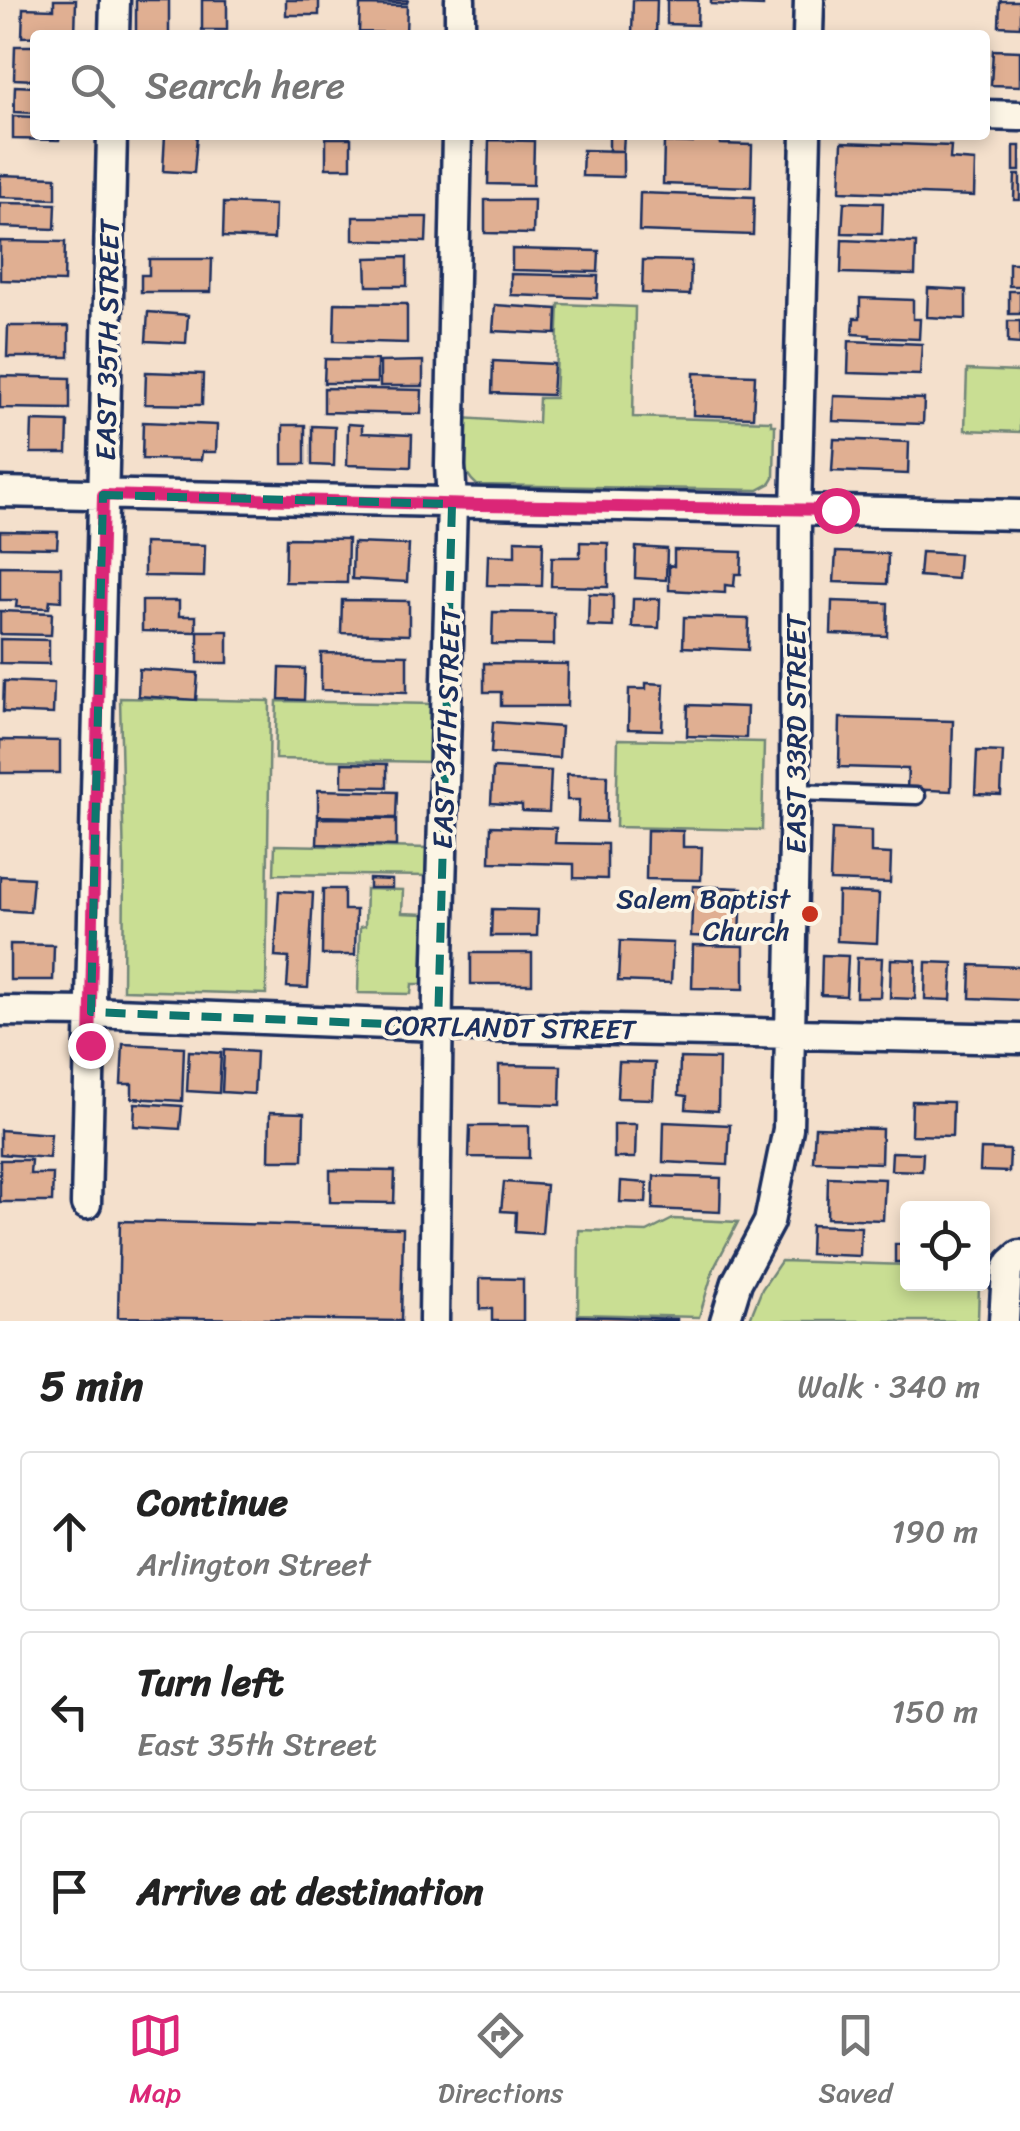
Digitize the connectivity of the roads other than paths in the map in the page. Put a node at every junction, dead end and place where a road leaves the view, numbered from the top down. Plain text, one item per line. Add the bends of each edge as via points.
1 (115, 0) edge
2 (460, 0) edge
3 (809, 0) edge
4 (114, 30) edge
5 (460, 30) edge
6 (808, 30) edge
7 (990, 115) edge
8 (1020, 116) edge
9 (112, 140) edge
10 (457, 140) edge
11 (806, 140) edge
12 (0, 492) edge
13 (103, 495) junction
14 (452, 504) junction
15 (796, 510) junction
16 (1020, 515) edge
17 (795, 792) junction
18 (917, 796) dead end
19 (0, 1011) edge
20 (90, 1012) junction
21 (438, 1026) junction
22 (790, 1033) junction
23 (1020, 1039) edge
24 (86, 1204) dead end
25 (1020, 1256) edge
26 (434, 1321) edge
27 (726, 1321) edge
28 (1004, 1321) edge

1 - 4 street
2 - 5 street
3 - 6 street
7 - 8 street
9 - 13 street, EAST 35TH STREET
10 - 14 street, EAST 34TH STREET
11 - 15 street, EAST 33RD STREET
12 - 13 street
13 - 14 street
13 - 20 street, EAST 35TH STREET
14 - 15 street
14 - 21 street, EAST 34TH STREET
15 - 16 street
15 - 17 street, EAST 33RD STREET
17 - 18 lane
17 - 22 street, EAST 33RD STREET
19 - 20 street, CORTLANDT STREET
20 - 21 street, CORTLANDT STREET
20 - 24 street, EAST 35TH STREET
21 - 22 street, CORTLANDT STREET
21 - 26 street, EAST 34TH STREET
22 - 23 street, CORTLANDT STREET
22 - 27 street, EAST 33RD STREET via 788,1130 769,1222 737,1282
25 - 28 street via 1007,1270

